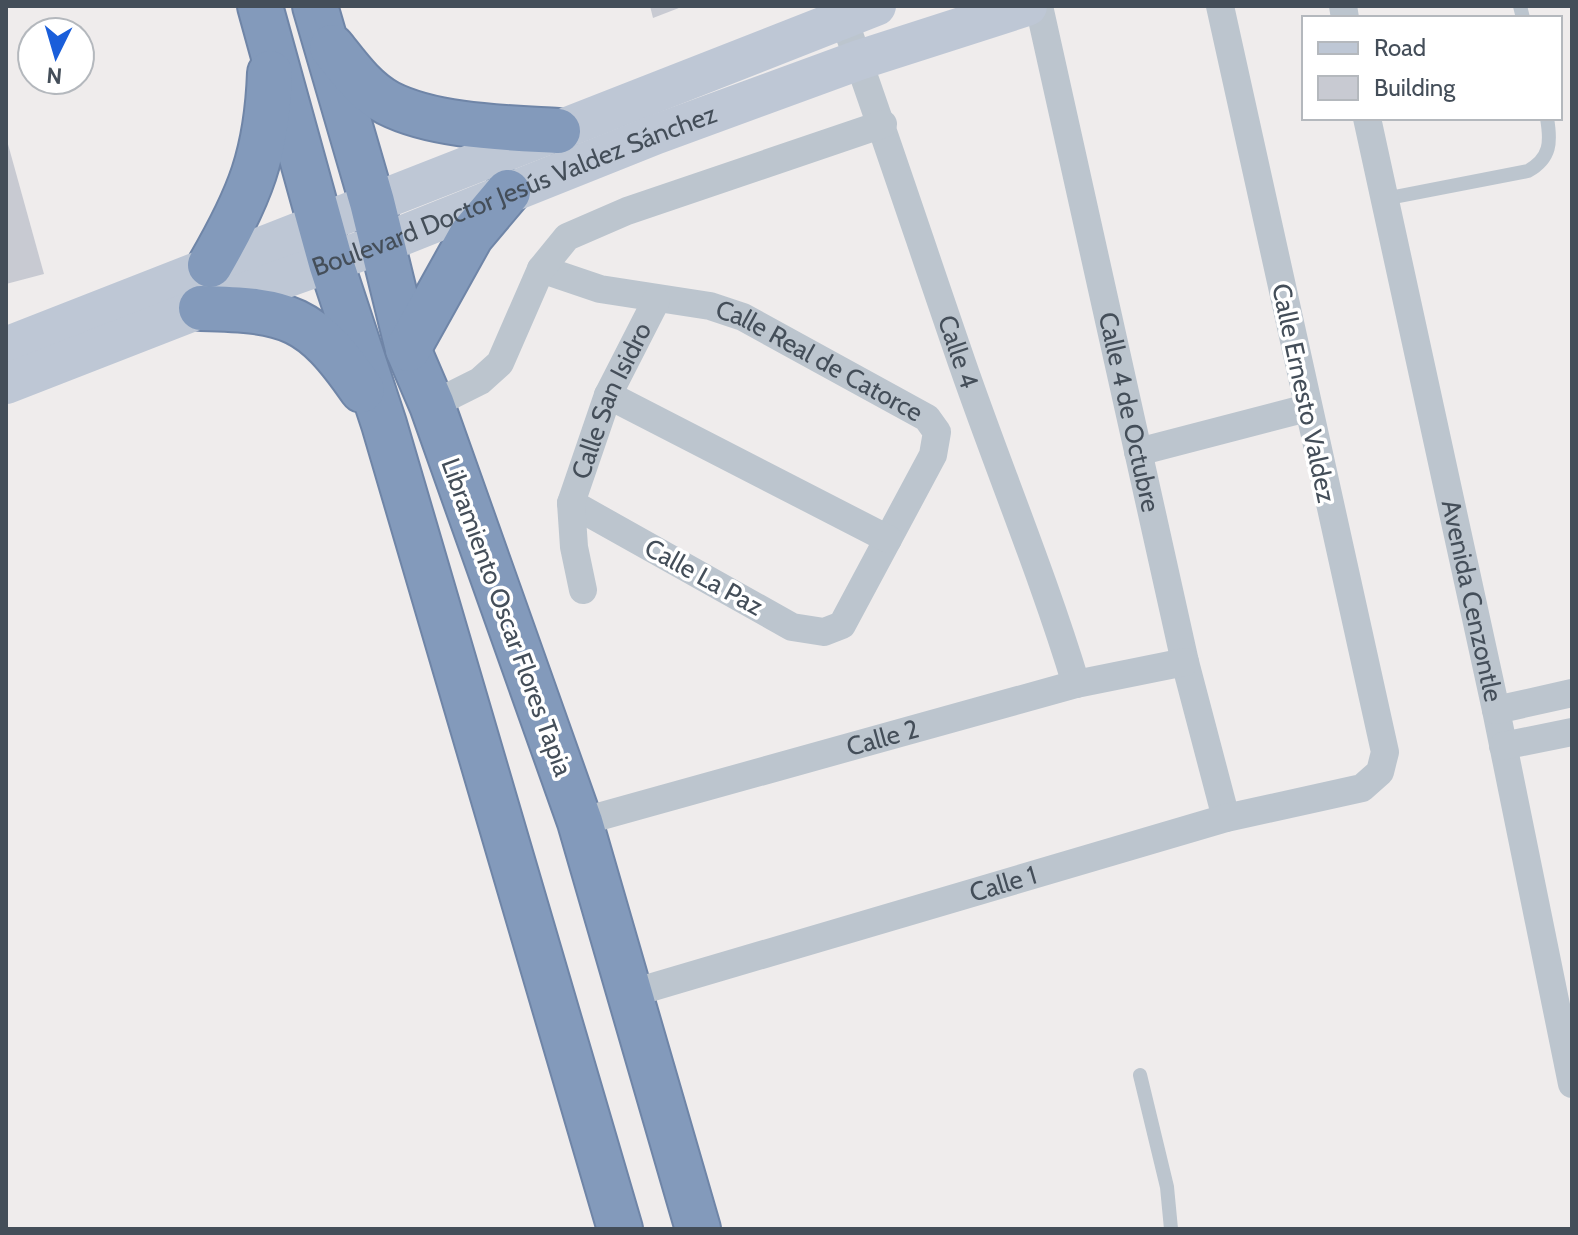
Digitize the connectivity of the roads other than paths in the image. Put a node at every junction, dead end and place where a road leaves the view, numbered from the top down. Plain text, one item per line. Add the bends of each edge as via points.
1 (1027, 6) edge
2 (1039, 6) edge
3 (1220, 6) edge
4 (859, 12) edge
5 (320, 22) edge
6 (266, 24) edge
7 (859, 60) junction
8 (1367, 120) edge
9 (1547, 120) edge
10 (883, 124) junction
11 (558, 131) junction
12 (508, 192) junction
13 (1384, 199) junction
14 (372, 202) junction
15 (326, 242) junction
16 (381, 244) junction
17 (210, 265) junction
18 (541, 269) junction
19 (656, 301) junction
20 (201, 308) junction
21 (6, 347) edge
22 (408, 349) junction
23 (6, 384) edge
24 (608, 395) junction
25 (432, 405) junction
26 (1307, 408) junction
27 (384, 424) junction
28 (1138, 452) junction
29 (571, 503) junction
30 (888, 539) junction
31 (583, 590) dead end
32 (842, 625) joint
33 (1185, 662) junction
34 (1076, 684) junction
35 (1572, 693) edge
36 (1496, 710) junction
37 (1572, 732) edge
38 (1503, 746) junction
39 (1376, 778) joint
40 (1226, 818) junction
41 (580, 822) junction
42 (629, 994) junction
43 (1140, 1075) dead end
44 (1572, 1081) edge
45 (620, 1229) edge
46 (698, 1229) edge
47 (1171, 1229) edge

1 - 7 main road, Boulevard Doctor Jesús Valdez Sánchez
2 - 28 street, Calle 4 de Octubre
3 - 26 street, Calle Ernesto Valdez
4 - 7 street, Calle 4
4 - 11 main road, Boulevard Doctor Jesús Valdez Sánchez
5 - 11 highway via 359,80 389,104 458,122
5 - 14 highway, Libramiento Oscar Flores Tapia
6 - 15 highway, Libramiento Oscar Flores Tapia
6 - 17 highway via 268,118 258,165 249,195
7 - 10 street, Calle 4
7 - 12 main road, Boulevard Doctor Jesús Valdez Sánchez
8 - 13 street, Avenida Cenzontle
9 - 13 lane via 1549,148 1540,164 1528,171
10 - 18 street via 586,227 567,237
10 - 34 street, Calle 4
11 - 14 main road, Boulevard Doctor Jesús Valdez Sánchez
12 - 16 main road, Boulevard Doctor Jesús Valdez Sánchez
12 - 22 highway via 471,236
13 - 36 street, Avenida Cenzontle
14 - 15 main road, Boulevard Doctor Jesús Valdez Sánchez
14 - 16 highway, Libramiento Oscar Flores Tapia
15 - 16 main road, Boulevard Doctor Jesús Valdez Sánchez
15 - 17 main road, Boulevard Doctor Jesús Valdez Sánchez
15 - 20 main road, Boulevard Doctor Jesús Valdez Sánchez
15 - 27 highway, Libramiento Oscar Flores Tapia
16 - 22 highway, Libramiento Oscar Flores Tapia
17 - 21 main road, Boulevard Doctor Jesús Valdez Sánchez
18 - 19 street, Calle Real de Catorce
18 - 25 street via 500,363 480,381
19 - 24 street, Calle San Isidro
19 - 30 street, Calle Real de Catorce via 710,306 743,317 934,425 937,437 926,468
20 - 23 main road, Boulevard Doctor Jesús Valdez Sánchez
20 - 27 highway via 259,309 311,329 349,371
22 - 25 highway, Libramiento Oscar Flores Tapia
24 - 29 street, Calle San Isidro
24 - 30 street
25 - 41 highway, Libramiento Oscar Flores Tapia
26 - 28 street
26 - 39 street, Calle Ernesto Valdez via 1385,752
27 - 45 highway, Libramiento Oscar Flores Tapia
28 - 33 street, Calle 4 de Octubre
29 - 31 street
29 - 32 street, Calle La Paz via 792,627 824,632
30 - 32 street, Calle Real de Catorce
33 - 34 street, Calle 2
33 - 40 street, Calle 4 de Octubre
34 - 41 street, Calle 2
35 - 36 street
36 - 38 street, Avenida Cenzontle
37 - 38 street
38 - 44 street, Avenida Cenzontle
39 - 40 street, Calle 1 via 1362,788
40 - 42 street, Calle 1
41 - 42 highway, Libramiento Oscar Flores Tapia
42 - 46 highway, Libramiento Oscar Flores Tapia
43 - 47 lane via 1167,1187

